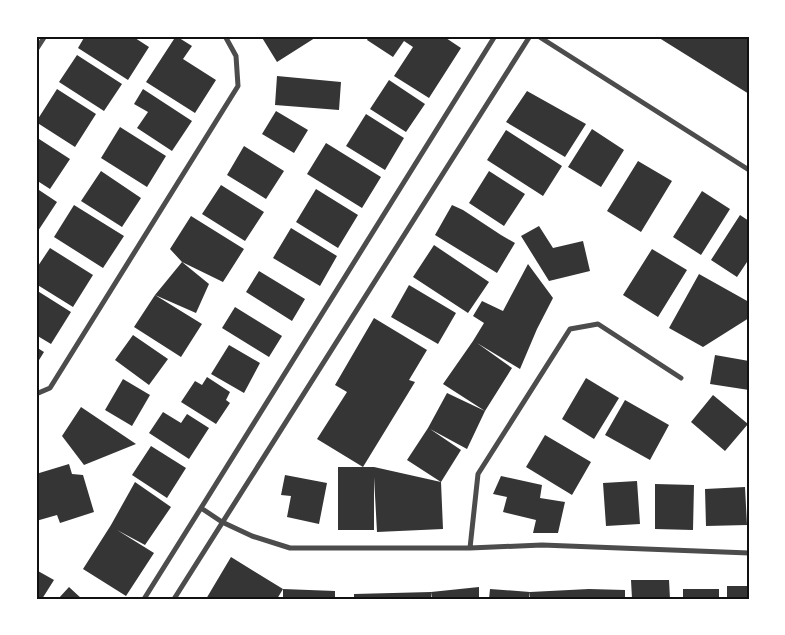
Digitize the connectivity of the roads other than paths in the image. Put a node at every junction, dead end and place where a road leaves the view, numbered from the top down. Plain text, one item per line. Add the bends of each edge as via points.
1 (45, 36) edge
2 (225, 36) edge
3 (495, 36) edge
4 (530, 36) edge
5 (538, 36) edge
6 (36, 50) edge
7 (749, 170) edge
8 (681, 378) dead end
9 (36, 394) edge
10 (201, 508) junction
11 (222, 522) junction
12 (470, 548) junction
13 (749, 553) edge
14 (144, 599) edge
15 (174, 599) edge

1 - 6 street
2 - 9 street via 236,56 238,86 50,388
3 - 10 street
4 - 11 street
5 - 7 street
8 - 12 street via 598,324 570,329 478,474
10 - 11 street
10 - 14 street
11 - 12 street via 290,548
11 - 15 street
12 - 13 street via 542,545

